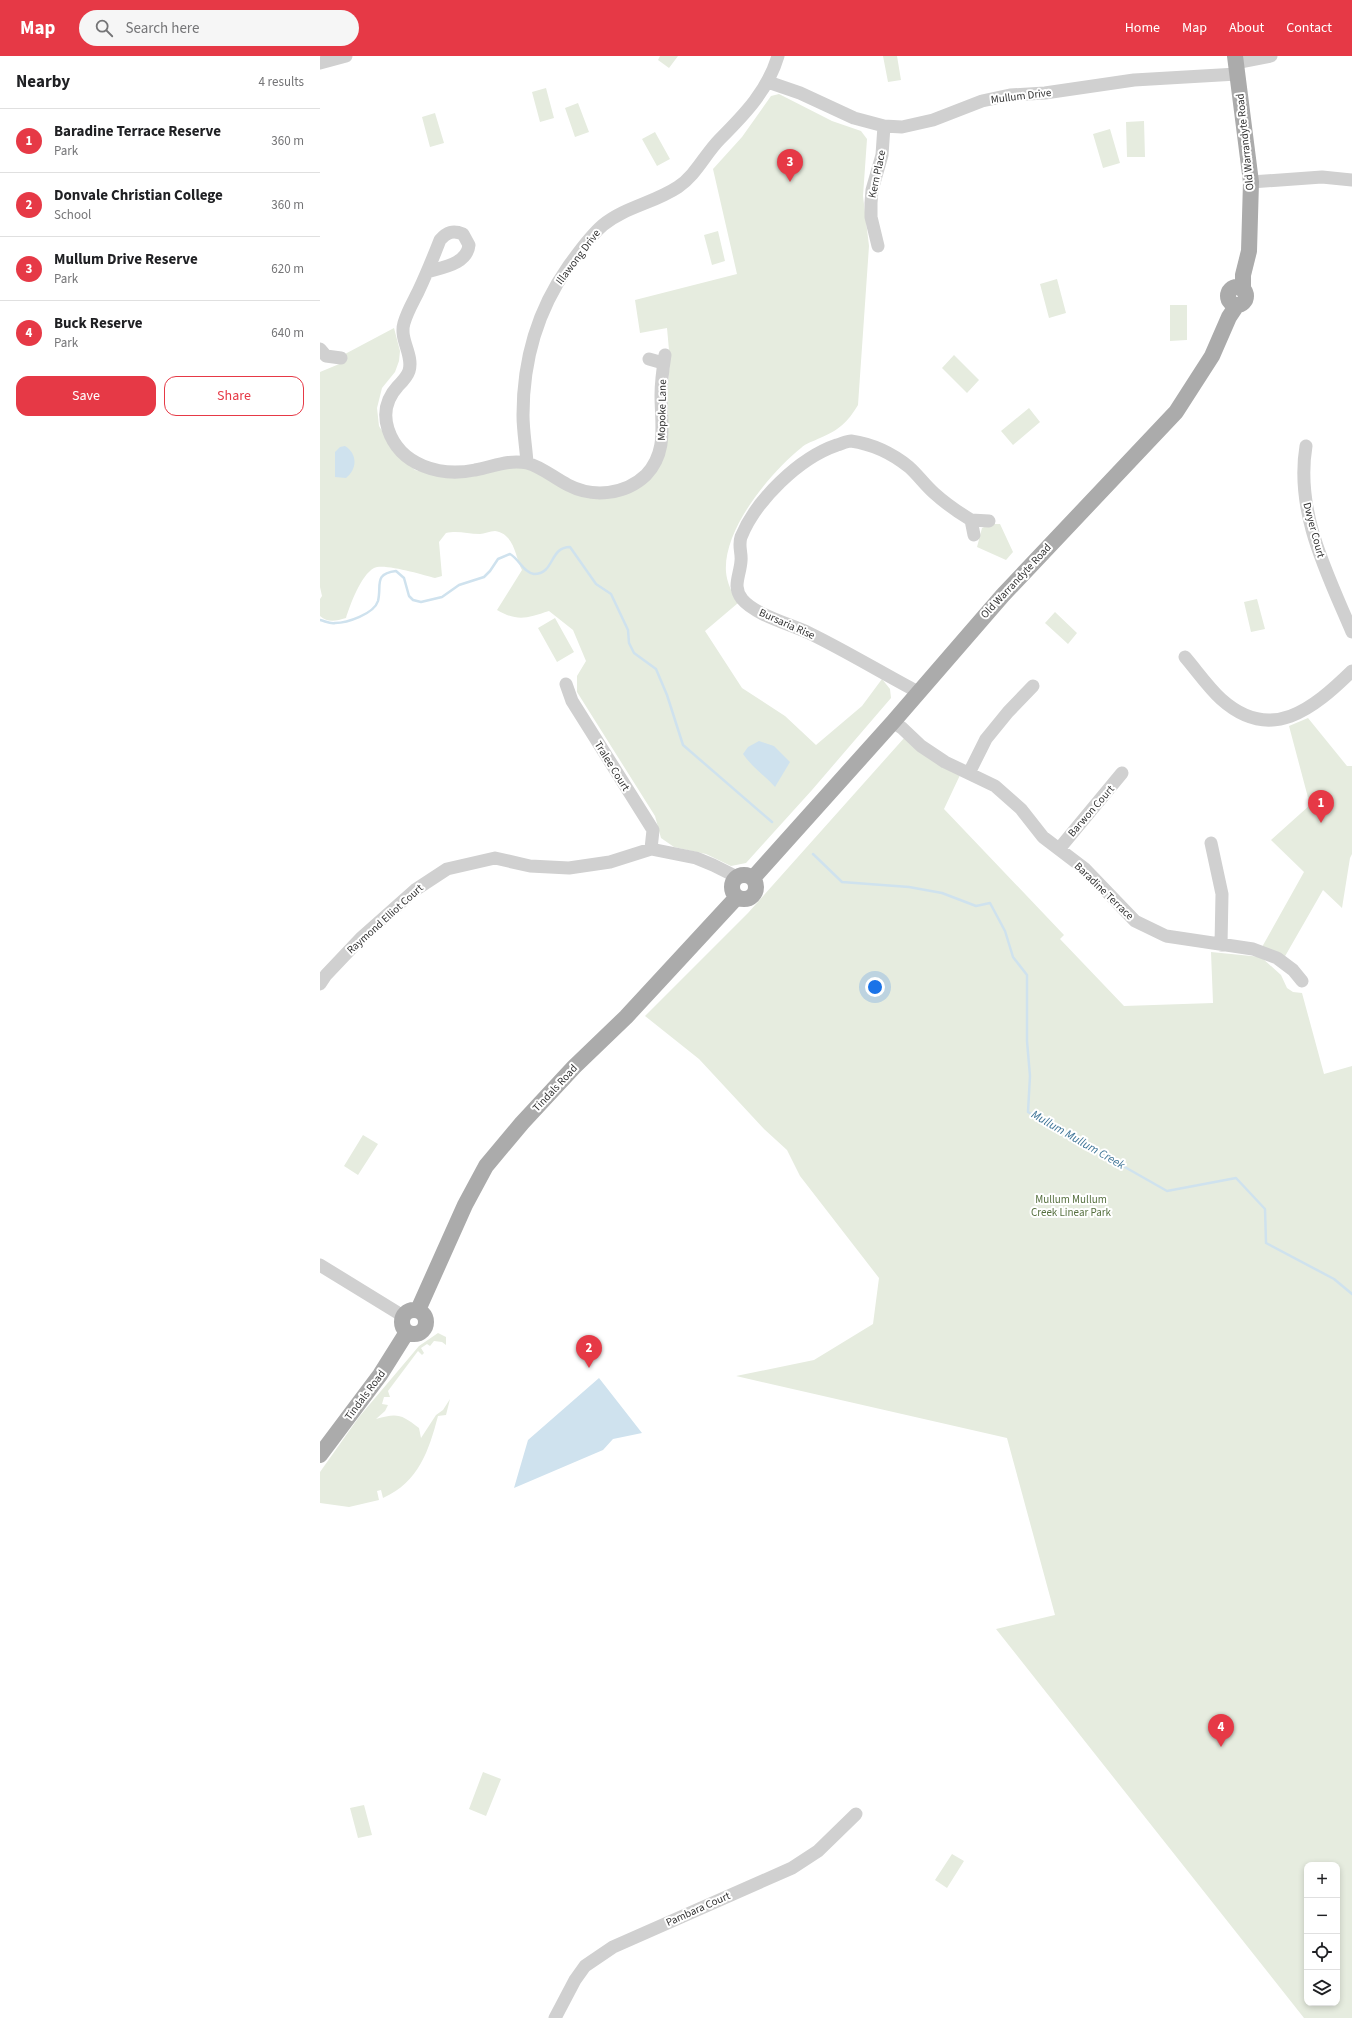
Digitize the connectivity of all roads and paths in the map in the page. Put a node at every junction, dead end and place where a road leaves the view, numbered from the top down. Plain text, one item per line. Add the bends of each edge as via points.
1 (346, 56) edge
2 (778, 56) edge
3 (1271, 56) edge
4 (320, 63) edge
5 (1236, 64) edge
6 (768, 82) junction
7 (884, 126) junction
8 (1352, 180) edge
9 (1251, 182) junction
10 (878, 246) dead end
11 (427, 272) dead end
12 (323, 357) edge
13 (341, 358) dead end
14 (649, 359) dead end
15 (1306, 446) dead end
16 (527, 463) junction
17 (971, 520) junction
18 (989, 521) dead end
19 (974, 535) dead end
20 (1352, 632) edge
21 (1185, 657) dead end
22 (1352, 671) edge
23 (566, 684) dead end
24 (1033, 686) dead end
25 (918, 692) junction
26 (893, 722) junction
27 (969, 773) junction
28 (1122, 773) dead end
29 (1211, 844) dead end
30 (651, 849) junction
31 (1059, 850) junction
32 (737, 877) junction
33 (753, 878) junction
34 (737, 897) junction
35 (1221, 945) junction
36 (1302, 981) dead end
37 (320, 984) edge
38 (320, 1265) edge
39 (418, 1310) junction
40 (403, 1316) junction
41 (407, 1332) junction
42 (320, 1455) edge
43 (856, 1814) dead end
44 (555, 2018) edge

1 - 4 street
2 - 6 street, Illawong Drive
3 - 5 street, Mullum Drive
5 - 7 street, Mullum Drive via 1051,92 1010,95 982,101 918,124 902,127
5 - 9 main road, Old Warrandyte Road
6 - 7 street, Mullum Drive via 800,93 854,118
6 - 16 street, Illawong Drive via 744,116 714,145 682,184 665,195 615,216 602,226 558,282 544,307 525,374 523,417
7 - 10 street, Kern Place via 882,155 871,202 871,216
8 - 9 street via 1322,177
9 - 25 main road, Old Warrandyte Road via 1249,251 1236,296 1212,356 1176,412 1003,595
11 - 16 street via 404,323 403,339 409,371 390,396 386,407 385,418 393,440 407,457 430,470 477,470 510,462
12 - 13 street
14 - 16 street, Mopoke Lane via 664,359 661,393 662,444 654,465 637,483 616,492 591,492 569,485
15 - 20 street, Dwyer Court via 1303,464 1304,488 1317,551
17 - 18 street
17 - 19 street
17 - 25 street, Bursaria Rise via 934,494 909,467 891,454 849,441 828,448 804,462 782,480 752,516 739,544 741,561 736,582 743,600 754,609 809,633
21 - 22 street via 1220,699 1256,720 1276,721 1297,714 1313,705
23 - 30 street, Tralee Court via 572,701 652,830
24 - 27 street via 986,739
25 - 26 main road, Old Warrandyte Road
26 - 27 street, Baradine Terrace via 921,746
26 - 33 main road, Old Warrandyte Road
27 - 31 street, Baradine Terrace via 995,786 1021,809 1043,837
28 - 31 street, Barwon Court
29 - 35 street via 1222,894
30 - 32 street, Raymond Elliot Court via 696,858 714,864
30 - 37 street, Raymond Elliot Court via 610,862 569,868 530,866 495,858 448,869 415,890 362,937
31 - 35 street, Baradine Terrace via 1085,869 1135,921 1166,936
32 - 33 main road via 747,875
32 - 34 main road via 732,887
33 - 34 main road via 756,884 754,895 744,899
34 - 39 main road, Tindals Road via 626,1016 574,1067 491,1160 465,1206
35 - 36 street, Baradine Terrace via 1253,949 1277,958 1293,970
38 - 40 street
39 - 40 main road via 410,1310
39 - 41 main road via 425,1315 426,1327 416,1334
40 - 41 main road via 403,1327
41 - 42 main road, Tindals Road via 380,1375
43 - 44 street, Pambara Court via 818,1851 792,1868 613,1947 585,1966 574,1980

